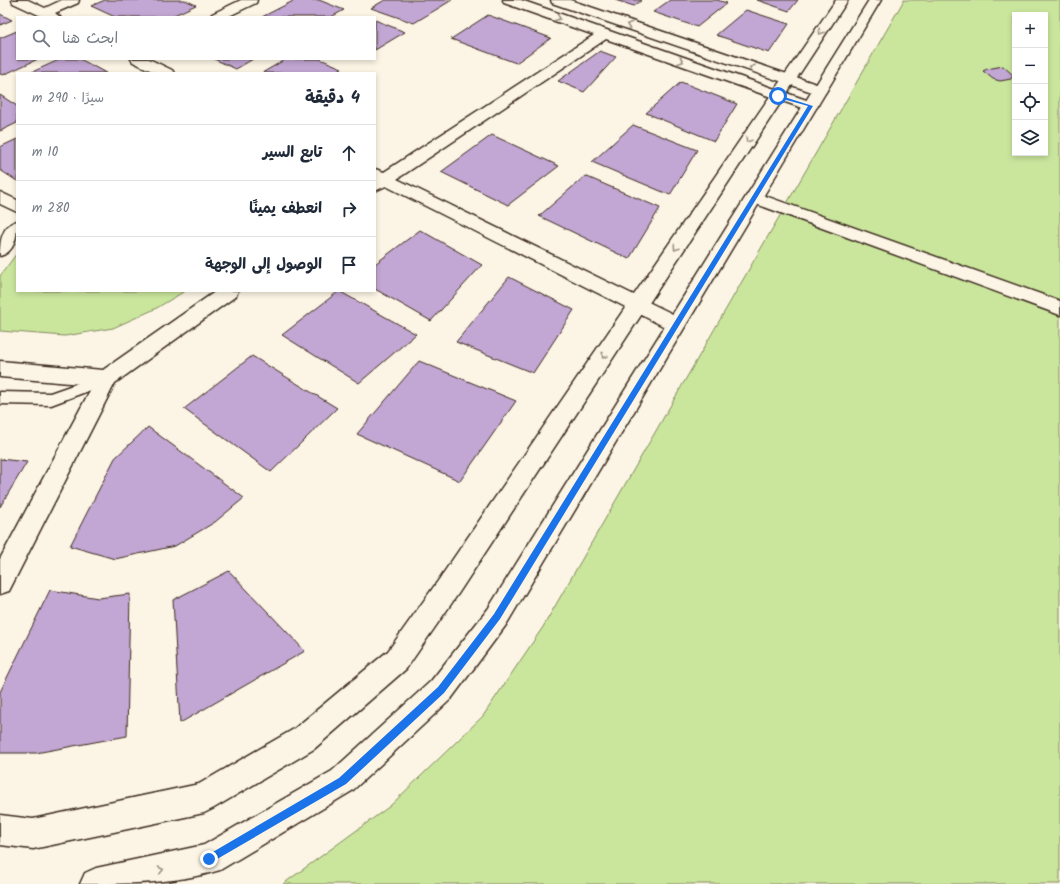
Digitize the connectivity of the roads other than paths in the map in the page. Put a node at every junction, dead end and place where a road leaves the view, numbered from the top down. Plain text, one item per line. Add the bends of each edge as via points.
1 (18, 0) edge
2 (74, 0) edge
3 (251, 0) edge
4 (509, 0) edge
5 (557, 0) edge
6 (842, 0) edge
7 (876, 0) edge
8 (49, 15) edge
9 (219, 16) edge
10 (604, 34) junction
11 (140, 60) edge
12 (165, 72) edge
13 (783, 88) junction
14 (815, 98) junction
15 (378, 180) edge
16 (754, 196) junction
17 (0, 197) edge
18 (16, 206) edge
19 (16, 228) edge
20 (0, 250) edge
21 (228, 292) edge
22 (638, 305) junction
23 (1060, 308) edge
24 (676, 324) junction
25 (0, 369) edge
26 (107, 378) junction
27 (0, 398) edge
28 (0, 583) edge
29 (0, 830) edge
30 (96, 884) edge

1 - 8 street
2 - 8 street
3 - 9 street
4 -> 10 street
13 -> 5 street
6 -> 13 street
7 - 14 street
10 -> 13 street
10 - 15 street
11 - 12 street
13 - 14 street
13 -> 22 street
14 - 16 street
15 - 22 street
16 - 23 street
16 - 24 street
17 - 18 street
19 - 20 street
21 - 26 street
22 - 24 street
22 -> 29 street via 397,660 304,739 204,798 33,834
30 -> 24 street via 209,859 342,781 441,690 497,617
25 - 26 street
26 - 27 lane via 51,399
26 - 28 street

